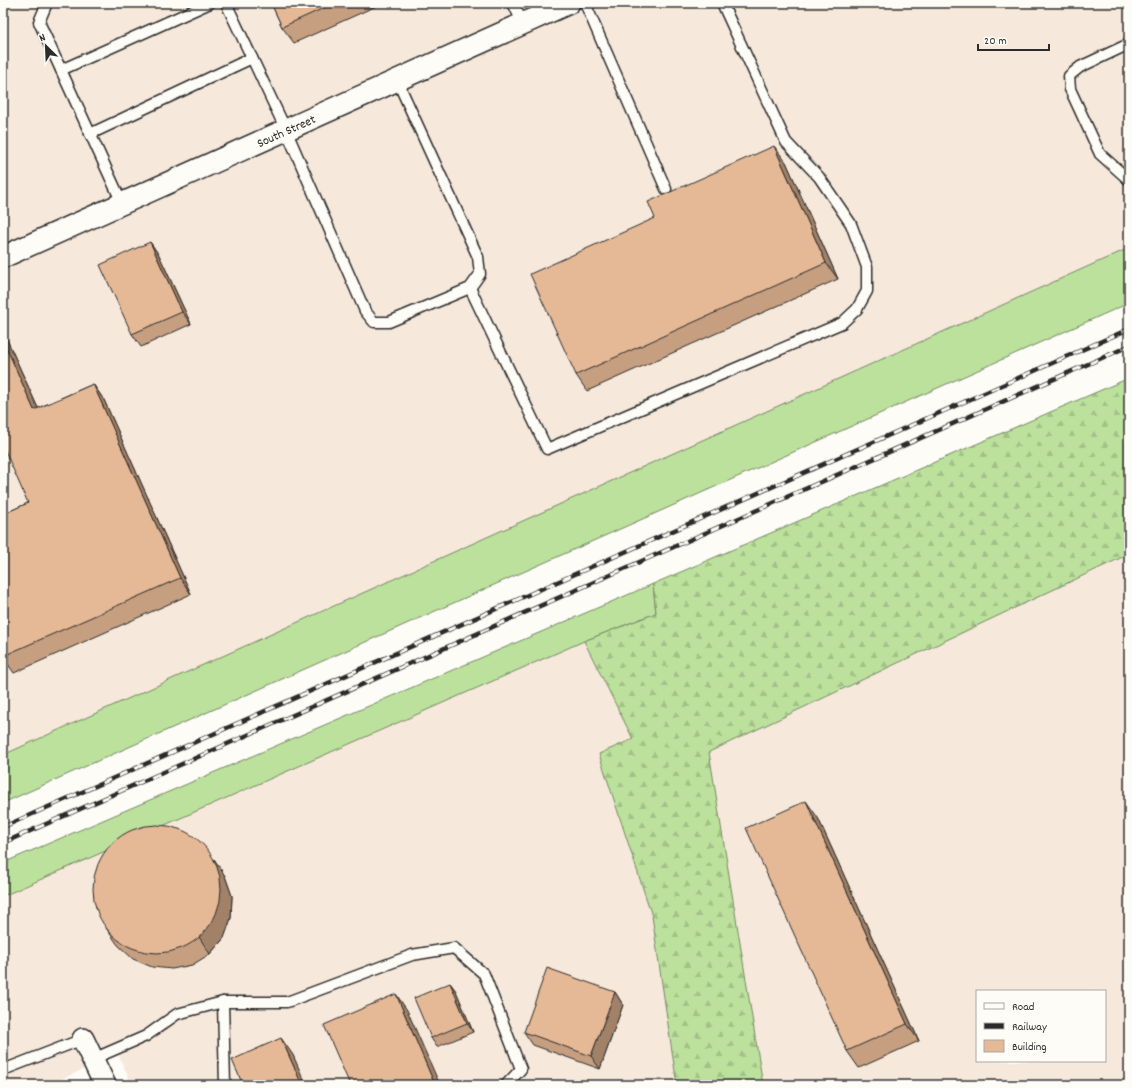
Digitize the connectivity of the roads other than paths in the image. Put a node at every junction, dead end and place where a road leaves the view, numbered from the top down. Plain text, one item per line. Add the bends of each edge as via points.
1 (48, 3) edge
2 (210, 3) edge
3 (226, 3) edge
4 (513, 3) edge
5 (569, 3) edge
6 (585, 3) edge
7 (722, 3) edge
8 (523, 24) junction
9 (1129, 44) edge
10 (252, 58) junction
11 (61, 70) junction
12 (398, 80) junction
13 (286, 130) junction
14 (90, 134) junction
15 (1129, 180) edge
16 (666, 189) dead end
17 (122, 203) junction
18 (3, 257) edge
19 (470, 288) junction
20 (223, 1002) junction
21 (84, 1039) joint
22 (93, 1059) junction
23 (3, 1070) edge
24 (105, 1085) edge
25 (225, 1085) edge
26 (506, 1085) edge

1 - 11 lane via 39,22
2 - 11 lane
3 - 10 lane
4 - 8 lane
5 - 8 street, South Street
6 - 16 lane
7 - 19 lane via 786,142 819,177 851,224 867,267 867,291 857,309 842,323 547,449
8 - 12 street, South Street
9 - 15 lane via 1080,67 1069,76 1070,89 1100,154
10 - 13 lane
10 - 14 lane
11 - 14 lane
12 - 13 street, South Street
12 - 19 lane via 478,257 480,274
13 - 17 street, South Street
13 - 19 lane via 366,310 374,322 389,322
14 - 17 lane
17 - 18 street, South Street
20 - 22 lane via 177,1014 146,1036
20 - 25 lane
20 - 26 lane via 287,1002 412,955 454,948 484,974 522,1069
21 - 22 street
21 - 23 lane
22 - 24 street

